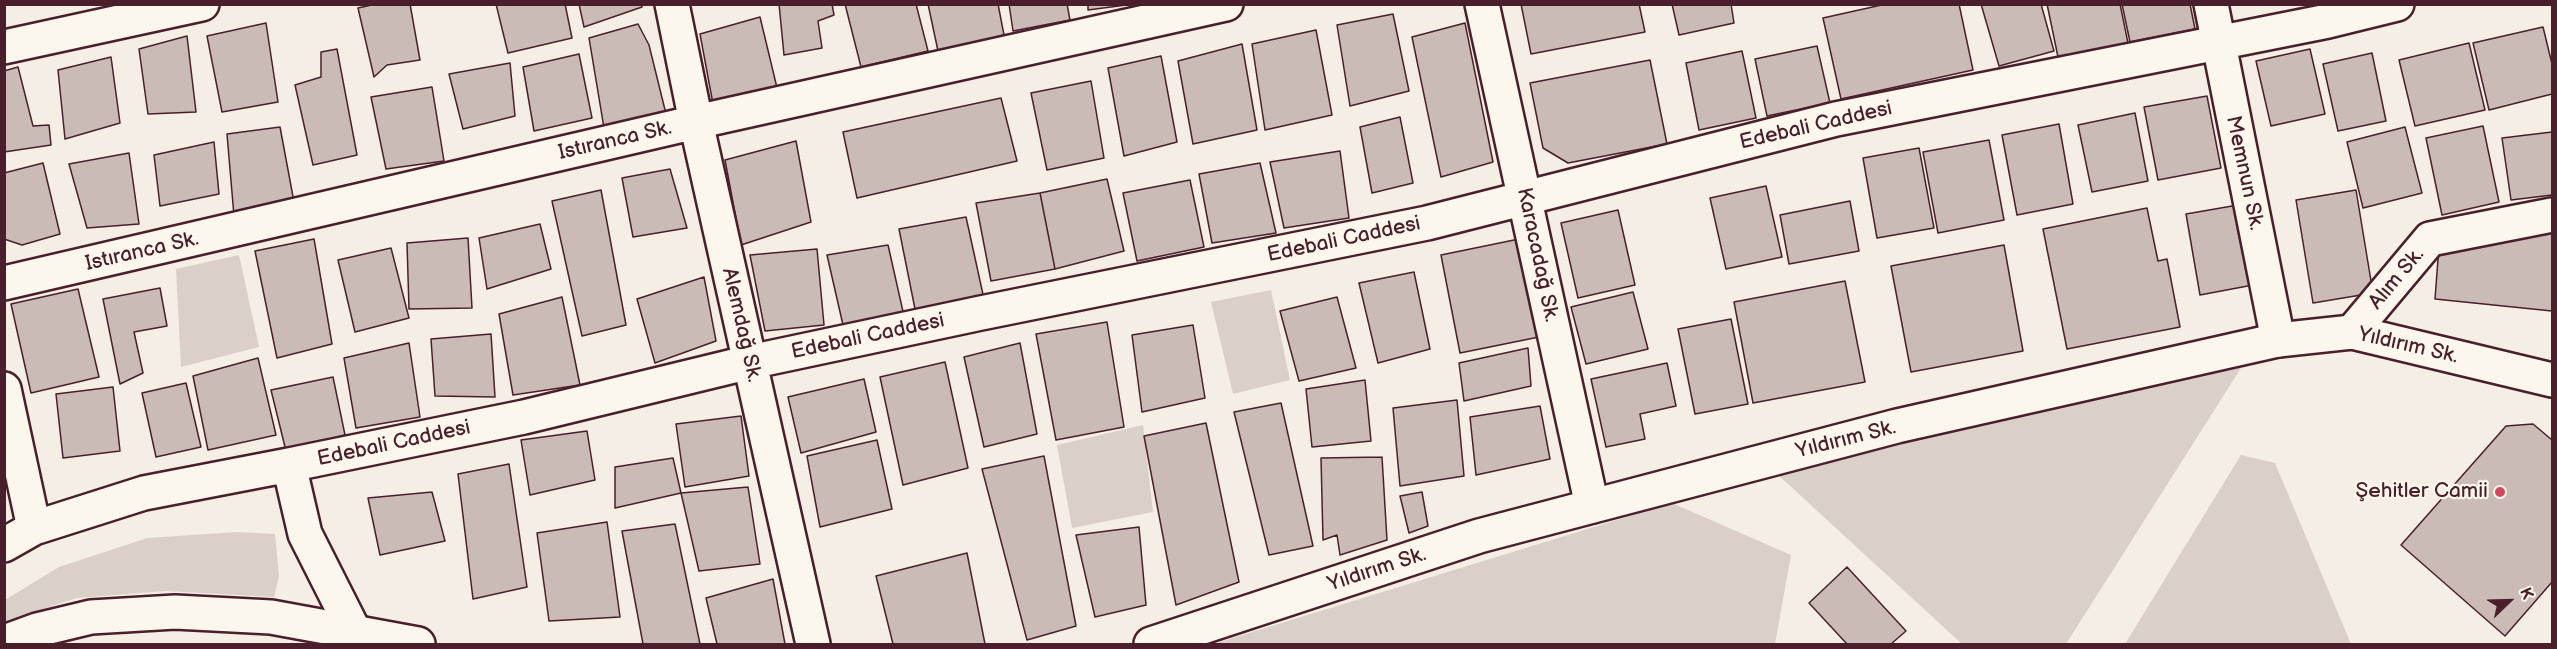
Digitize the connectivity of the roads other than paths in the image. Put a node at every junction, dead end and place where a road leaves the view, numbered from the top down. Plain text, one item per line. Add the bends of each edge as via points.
1 (202, 4) edge
2 (672, 4) edge
3 (1226, 4) edge
4 (1482, 4) edge
5 (2211, 4) edge
6 (2397, 4) edge
7 (2217, 43) junction
8 (4, 47) edge
9 (696, 122) junction
10 (1525, 198) junction
11 (2553, 215) edge
12 (4, 283) edge
13 (2352, 332) junction
14 (2278, 340) junction
15 (750, 362) junction
16 (2553, 380) edge
17 (4, 389) edge
18 (289, 465) junction
19 (1592, 506) junction
20 (34, 528) junction
21 (4, 545) edge
22 (354, 631) junction
23 (33, 637) edge
24 (4, 642) edge
25 (418, 645) edge
26 (813, 645) edge
27 (1151, 645) edge

1 - 8 street
2 - 9 street, Alemdağ Sk.
3 - 9 street, Istıranca Sk.
4 - 10 street, Karacadağ Sk.
5 - 7 street, Memnun Sk.
6 - 7 street, Edebali Caddesi
7 - 10 street, Edebali Caddesi via 1836,119
7 - 14 street, Memnun Sk.
9 - 12 street, Istıranca Sk.
9 - 15 street, Alemdağ Sk.
10 - 15 street, Edebali Caddesi via 1427,223
10 - 19 street, Karacadağ Sk.
11 - 13 street, Alım Sk. via 2430,239
13 - 14 street, Yıldırım Sk.
13 - 16 street, Yıldırım Sk.
14 - 19 street, Yıldırım Sk. via 1897,426
15 - 18 street, Edebali Caddesi via 524,417
15 - 26 street, Alemdağ Sk.
17 - 20 street
18 - 20 street, Edebali Caddesi via 144,493
18 - 22 street, Edebali Caddesi via 305,534
19 - 27 street, Yıldırım Sk. via 1479,536
20 - 21 street, Edebali Caddesi
22 - 23 street via 271,617 175,612 91,617
22 - 25 street
23 - 24 street

